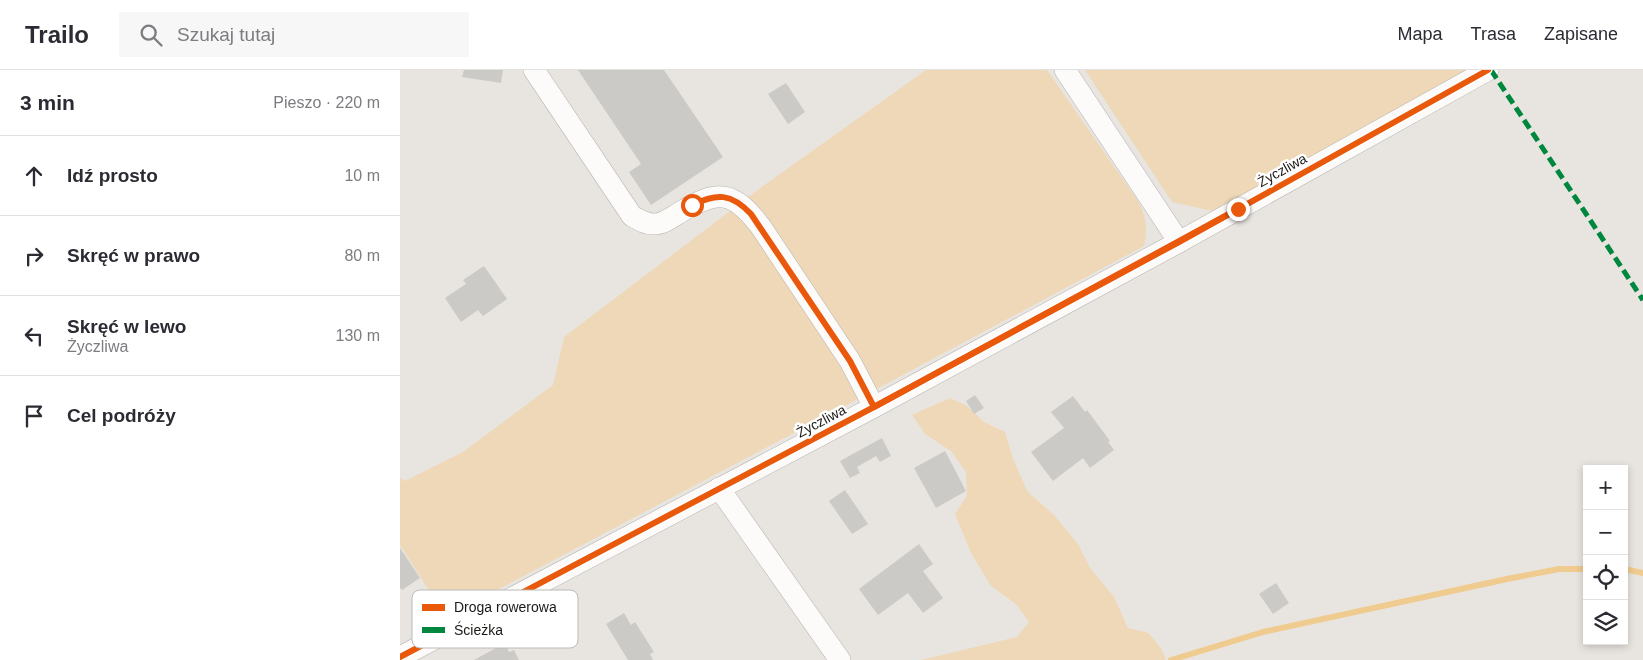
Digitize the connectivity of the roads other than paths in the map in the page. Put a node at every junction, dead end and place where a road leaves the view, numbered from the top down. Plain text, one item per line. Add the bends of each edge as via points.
1 (534, 70) edge
2 (1065, 70) edge
3 (1488, 70) edge
4 (1179, 242) junction
5 (874, 407) junction
6 (719, 488) junction
7 (526, 590) edge
8 (417, 648) edge
9 (400, 657) edge
10 (840, 660) edge

1 - 5 street via 632,216 643,222 662,223 692,205 719,196 744,207 761,227 850,361
2 - 4 street
3 - 4 street, Życzliwa
4 - 5 street, Życzliwa
5 - 6 street, Życzliwa
6 - 7 street, Życzliwa
6 - 10 street
8 - 9 street, Życzliwa

